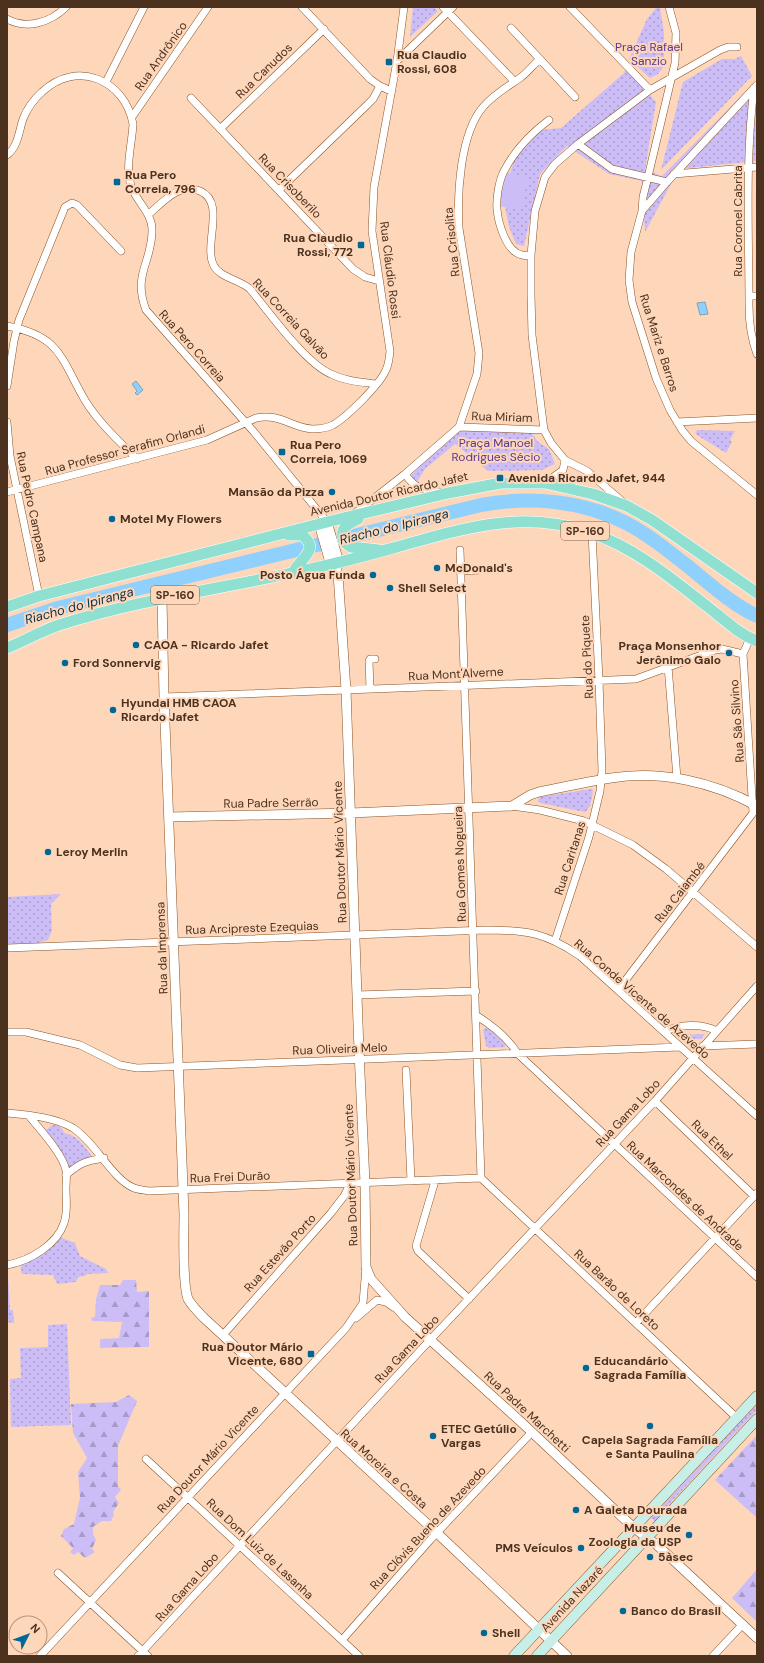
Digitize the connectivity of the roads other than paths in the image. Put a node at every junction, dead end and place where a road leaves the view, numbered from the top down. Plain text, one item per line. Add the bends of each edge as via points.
1 (66, 7) edge
2 (144, 7) edge
3 (208, 7) edge
4 (302, 7) edge
5 (404, 7) edge
6 (570, 7) edge
7 (669, 7) edge
8 (448, 9) edge
9 (7, 19) edge
10 (512, 28) dead end
11 (324, 29) junction
12 (737, 47) dead end
13 (540, 59) junction
14 (397, 61) junction
15 (670, 79) junction
16 (514, 81) junction
17 (106, 82) junction
18 (380, 86) junction
19 (756, 86) edge
20 (650, 90) junction
21 (391, 91) junction
22 (575, 97) dead end
23 (191, 98) dead end
24 (132, 117) junction
25 (549, 120) dead end
26 (220, 129) junction
27 (578, 144) junction
28 (7, 155) edge
29 (753, 168) edge
30 (674, 174) junction
31 (648, 177) junction
32 (667, 182) junction
33 (279, 190) junction
34 (642, 211) junction
35 (148, 215) junction
36 (120, 251) dead end
37 (531, 255) junction
38 (379, 281) junction
39 (749, 296) junction
40 (757, 296) edge
41 (7, 326) edge
42 (17, 328) junction
43 (757, 354) edge
44 (376, 384) junction
45 (7, 386) edge
46 (757, 418) edge
47 (7, 422) edge
48 (677, 422) junction
49 (246, 423) junction
50 (459, 426) junction
51 (544, 430) junction
52 (137, 459) junction
53 (565, 460) junction
54 (405, 474) junction
55 (545, 483) junction
56 (16, 489) junction
57 (7, 492) edge
58 (448, 493) junction
59 (757, 496) edge
60 (627, 506) junction
61 (349, 520) junction
62 (324, 524) junction
63 (592, 533) junction
64 (278, 536) junction
65 (385, 550) junction
66 (460, 550) dead end
67 (335, 562) junction
68 (501, 569) dead end
69 (460, 571) junction
70 (293, 573) junction
71 (757, 593) edge
72 (39, 596) junction
73 (162, 598) junction
74 (7, 607) edge
75 (753, 640) edge
76 (7, 648) edge
77 (743, 654) junction
78 (375, 659) dead end
79 (668, 666) junction
80 (599, 680) junction
81 (465, 685) junction
82 (370, 689) junction
83 (346, 690) junction
84 (164, 697) junction
85 (677, 778) junction
86 (601, 780) junction
87 (755, 805) edge
88 (512, 806) junction
89 (469, 808) junction
90 (351, 813) junction
91 (169, 817) junction
92 (592, 824) junction
93 (694, 893) junction
94 (474, 930) junction
95 (354, 935) junction
96 (555, 941) junction
97 (174, 942) junction
98 (757, 947) edge
99 (7, 948) edge
100 (757, 986) edge
101 (618, 990) junction
102 (476, 991) junction
103 (356, 995) junction
104 (477, 1016) junction
105 (717, 1031) junction
106 (7, 1032) edge
107 (664, 1032) junction
108 (757, 1044) edge
109 (703, 1046) junction
110 (680, 1047) junction
111 (518, 1054) junction
112 (478, 1055) junction
113 (359, 1059) junction
114 (693, 1059) junction
115 (178, 1066) junction
116 (406, 1070) dead end
117 (655, 1101) junction
118 (7, 1113) edge
119 (757, 1116) edge
120 (30, 1117) junction
121 (614, 1145) junction
122 (104, 1158) junction
123 (66, 1175) junction
124 (481, 1178) junction
125 (435, 1180) junction
126 (411, 1181) junction
127 (351, 1183) junction
128 (365, 1183) junction
129 (182, 1190) junction
130 (756, 1194) edge
131 (536, 1228) junction
132 (715, 1238) junction
133 (7, 1264) edge
134 (366, 1267) junction
135 (757, 1277) edge
136 (188, 1298) joint
137 (469, 1299) junction
138 (405, 1317) junction
139 (636, 1323) junction
140 (346, 1328) junction
141 (223, 1335) junction
142 (430, 1340) junction
143 (285, 1394) junction
144 (757, 1396) edge
145 (736, 1418) junction
146 (757, 1419) edge
147 (532, 1432) junction
148 (336, 1442) junction
149 (146, 1459) dead end
150 (187, 1498) junction
151 (634, 1528) junction
152 (437, 1533) junction
153 (647, 1537) junction
154 (239, 1545) junction
155 (58, 1573) dead end
156 (90, 1602) junction
157 (742, 1624) junction
158 (539, 1630) junction
159 (757, 1638) edge
160 (342, 1640) junction
161 (551, 1641) junction
162 (143, 1654) edge
163 (40, 1656) edge
164 (358, 1656) edge
165 (514, 1656) edge
166 (537, 1656) edge
167 (567, 1656) edge
168 (713, 1656) edge

1 - 9 street via 48,21 28,24 14,23
2 - 17 street
3 - 24 street, Rua Andrônico
4 - 11 street
5 - 14 street, Rua Cláudio Rossi
6 - 20 street
7 - 15 street via 676,33 675,63
8 - 14 street
8 - 16 street
10 - 13 street
11 - 18 street via 370,79
11 - 26 street, Rua Canudos
12 - 15 street via 724,48
13 - 16 street, Rua Crisolita
13 - 22 street
14 - 21 street, Rua Cláudio Rossi
15 - 20 street
15 - 31 street
16 - 50 street, Rua Crisolita via 490,100 470,128 459,185 459,228 478,353 477,374
17 - 24 street, Rua Pero Correia via 124,101
17 - 28 street, Rua Pero Correia via 78,75 61,80 43,91 33,101 14,147
18 - 21 street
18 - 33 street via 373,99
19 - 29 street, Rua Coronel Cabrita via 752,110
19 - 30 street, Rua Mariz e Barros
20 - 27 street
21 - 38 street, Rua Cláudio Rossi via 374,187 372,231
23 - 26 street, Rua Crisoberilo
24 - 35 street, Rua Pero Correia via 129,172 131,185 136,198
25 - 37 street via 526,139 512,157 503,174 498,193 497,209 504,238 516,252
26 - 33 street, Rua Crisoberilo
27 - 31 street via 612,169
27 - 37 street via 555,164 542,184 535,211
29 - 30 street
29 - 39 street, Rua Coronel Cabrita
30 - 32 street, Rua Mariz e Barros
31 - 32 street
31 - 34 street
32 - 34 street, Rua Mariz e Barros
33 - 38 street, Rua Crisoberilo via 353,269 365,277
34 - 48 street, Rua Mariz e Barros via 631,252 629,280 632,302 656,378
35 - 44 street, Rua Correia Galvão via 175,192 185,188 205,194 213,208 210,253 216,269 244,284 302,351 323,370 344,379
35 - 49 street, Rua Pero Correia via 152,239 140,287 146,310
36 - 42 street via 77,205 67,205 63,209
37 - 51 street via 532,335
38 - 44 street, Rua Cláudio Rossi via 390,351 387,369
39 - 40 street
39 - 43 street, Rua Coronel Cabrita via 749,322
41 - 42 street
42 - 45 street
42 - 52 street via 27,330 52,346 61,356 86,402 98,418
44 - 49 street, Rua Cláudio Rossi via 350,412 334,425 322,429 296,426 270,416
46 - 48 street
47 - 56 street, Rua Pedro Campana
48 - 59 street, Rua Mariz e Barros via 691,441
49 - 52 street, Rua Professor Serafim Orlandi via 207,440
49 - 62 street, Rua Pero Correia via 317,510
50 - 51 street, Rua Miriam
50 - 54 street, Rua Miriam
51 - 53 street
52 - 56 street, Rua Professor Serafim Orlandi
53 - 55 street via 563,470
53 - 60 street via 587,471
54 - 58 street via 421,489
54 - 61 street, Rua Miriam
55 - 58 main road, Avenida Doutor Ricardo Jafet via 501,483
55 - 60 main road, Avenida Doutor Ricardo Jafet via 594,494
56 - 57 street, Rua Professor Serafim Orlandi
56 - 72 street, Rua Pedro Campana
58 - 61 main road, Avenida Doutor Ricardo Jafet via 377,510
60 - 71 main road, Avenida Doutor Ricardo Jafet via 652,520
61 - 62 main road, Avenida Doutor Ricardo Jafet / SP-160
61 - 65 main road via 342,532 346,544
62 - 64 main road, Avenida Doutor Ricardo Jafet / SP-160
62 - 67 street, Rua Doutor Mário Vicente
63 - 65 main road, SP-160 via 555,523 525,521 485,524
63 - 75 main road, SP-160 via 638,554
63 - 80 street, Rua do Piquete
64 - 70 main road via 302,536 308,541 310,551
64 - 72 main road, Avenida Doutor Ricardo Jafet / SP-160
65 - 67 main road, SP-160
66 - 69 street, Rua Gomes Nogueira
67 - 70 main road, SP-160
67 - 83 street, Rua Doutor Mário Vicente
68 - 69 street
69 - 81 street, Rua Gomes Nogueira
70 - 73 main road, SP-160
72 - 74 main road, Avenida Doutor Ricardo Jafet / SP-160
73 - 76 main road, SP-160 via 58,626
73 - 84 street, Rua da Imprensa
75 - 77 street, Rua São Silvino
77 - 79 street, Rua Mont'Alverne via 715,650
77 - 87 street, Rua São Silvino
78 - 82 street via 370,659 369,662
79 - 80 street, Rua Mont'Alverne via 636,679
79 - 85 street
80 - 81 street, Rua Mont'Alverne
80 - 86 street, Rua do Piquete
81 - 82 street, Rua Mont'Alverne
81 - 89 street, Rua Gomes Nogueira
82 - 83 street, Rua Mont'Alverne
83 - 84 street, Rua Mont'Alverne
83 - 90 street, Rua Doutor Mário Vicente
84 - 91 street, Rua da Imprensa
85 - 86 street via 639,776
85 - 87 street via 710,786
86 - 88 street via 539,792
86 - 92 street, Rua Caritanas
87 - 93 street, Rua Caiambé via 750,818
88 - 89 street, Rua Padre Serrão
88 - 92 street via 564,815
89 - 90 street, Rua Padre Serrão
89 - 94 street, Rua Gomes Nogueira
90 - 91 street, Rua Padre Serrão
90 - 95 street, Rua Doutor Mário Vicente
91 - 97 street, Rua da Imprensa
92 - 93 street via 633,845
92 - 96 street, Rua Caritanas
93 - 98 street
93 - 101 street, Rua Caiambé
94 - 95 street, Rua Arcipreste Ezequias
94 - 96 street, Rua Conde Vicente de Azevedo via 532,932
94 - 102 street, Rua Gomes Nogueira
95 - 97 street, Rua Arcipreste Ezequias
95 - 103 street, Rua Doutor Mário Vicente
96 - 101 street, Rua Conde Vicente de Azevedo via 580,956
97 - 99 street, Rua Arcipreste Ezequias
97 - 115 street, Rua da Imprensa
100 - 105 street, Rua Gama Lobo
101 - 107 street, Rua Conde Vicente de Azevedo
102 - 103 street
102 - 104 street, Rua Gomes Nogueira
103 - 113 street, Rua Doutor Mário Vicente
104 - 111 street, Rua Marcondes de Andrade via 491,1025
104 - 112 street, Rua Gomes Nogueira
105 - 107 street via 700,1026 678,1027
105 - 109 street, Rua Gama Lobo
106 - 115 street, Rua Oliveira Melo via 26,1032 80,1045 120,1065 137,1068
107 - 110 street, Rua Conde Vicente de Azevedo
108 - 109 street
109 - 114 street, Rua Gama Lobo
110 - 111 street, Rua Oliveira Melo
110 - 114 street, Rua Conde Vicente de Azevedo
111 - 112 street, Rua Oliveira Melo
111 - 121 street, Rua Marcondes de Andrade
112 - 113 street, Rua Oliveira Melo
112 - 124 street, Rua Gomes Nogueira
113 - 115 street, Rua Oliveira Melo
113 - 128 street, Rua Doutor Mário Vicente
114 - 117 street, Rua Gama Lobo
114 - 119 street, Rua Conde Vicente de Azevedo
115 - 129 street, Rua da Imprensa
116 - 126 street
117 - 121 street, Rua Gama Lobo
117 - 130 street, Rua Ethel
118 - 120 street, Rua Frei Durão
120 - 122 street, Rua Frei Durão via 42,1117 72,1128
120 - 123 street via 57,1153
121 - 131 street, Rua Gama Lobo
121 - 132 street, Rua Marcondes de Andrade
122 - 123 street via 87,1160
122 - 129 street, Rua Frei Durão via 124,1182 135,1188 150,1191
123 - 133 street via 64,1223 56,1237 34,1255
124 - 125 street, Rua Frei Durão
124 - 131 street, Rua Barão de Loreto
125 - 126 street, Rua Frei Durão
125 - 137 street via 416,1246
126 - 128 street, Rua Frei Durão
127 - 128 street, Rua Frei Durão
127 - 129 street, Rua Frei Durão
127 - 141 street, Rua Estevão Porto via 331,1213
128 - 134 street, Rua Doutor Mário Vicente
129 - 136 street, Rua da Imprensa
130 - 132 street
131 - 137 street, Rua Gama Lobo
131 - 139 street, Rua Barão de Loreto
132 - 135 street, Rua Marcondes de Andrade
132 - 139 street
134 - 138 street, Rua Padre Marchetti via 371,1279
134 - 140 street, Rua Doutor Mário Vicente via 363,1303
136 - 141 street, Rua Moreira e Costa via 204,1318
137 - 142 street, Rua Gama Lobo
138 - 140 street, Rua Padre Marchetti via 386,1302 377,1300
138 - 142 street, Rua Padre Marchetti
139 - 145 street, Rua Barão de Loreto
140 - 143 street, Rua Doutor Mário Vicente
141 - 143 street, Rua Moreira e Costa
142 - 147 street, Rua Padre Marchetti
142 - 148 street, Rua Gama Lobo
143 - 148 street, Rua Moreira e Costa
143 - 150 street, Rua Doutor Mário Vicente
144 - 145 main road, Avenida Nazaré
145 - 151 main road, Avenida Nazaré
146 - 153 main road, Avenida Nazaré
147 - 151 street, Rua Padre Marchetti
147 - 152 street, Rua Clóvis Bueno de Azevedo
148 - 152 street, Rua Moreira e Costa
148 - 154 street, Rua Gama Lobo
149 - 150 street, Rua Dom Luiz de Lasanha
150 - 154 street, Rua Dom Luiz de Lasanha
150 - 156 street, Rua Doutor Mário Vicente
151 - 153 street, Rua Padre Marchetti
151 - 158 main road, Avenida Nazaré
152 - 158 street, Rua Moreira e Costa
152 - 160 street, Rua Clóvis Bueno de Azevedo
153 - 157 street, Rua Padre Marchetti
153 - 161 main road, Avenida Nazaré
154 - 160 street, Rua Dom Luiz de Lasanha
154 - 162 street, Rua Gama Lobo
155 - 156 street
156 - 162 street
156 - 163 street, Rua Doutor Mário Vicente
157 - 159 street, Rua Padre Marchetti
157 - 168 street
158 - 161 street, Rua Moreira e Costa
158 - 165 main road, Avenida Nazaré
160 - 164 street, Rua Dom Luiz de Lasanha
161 - 166 main road, Avenida Nazaré
161 - 167 street, Rua Moreira e Costa

